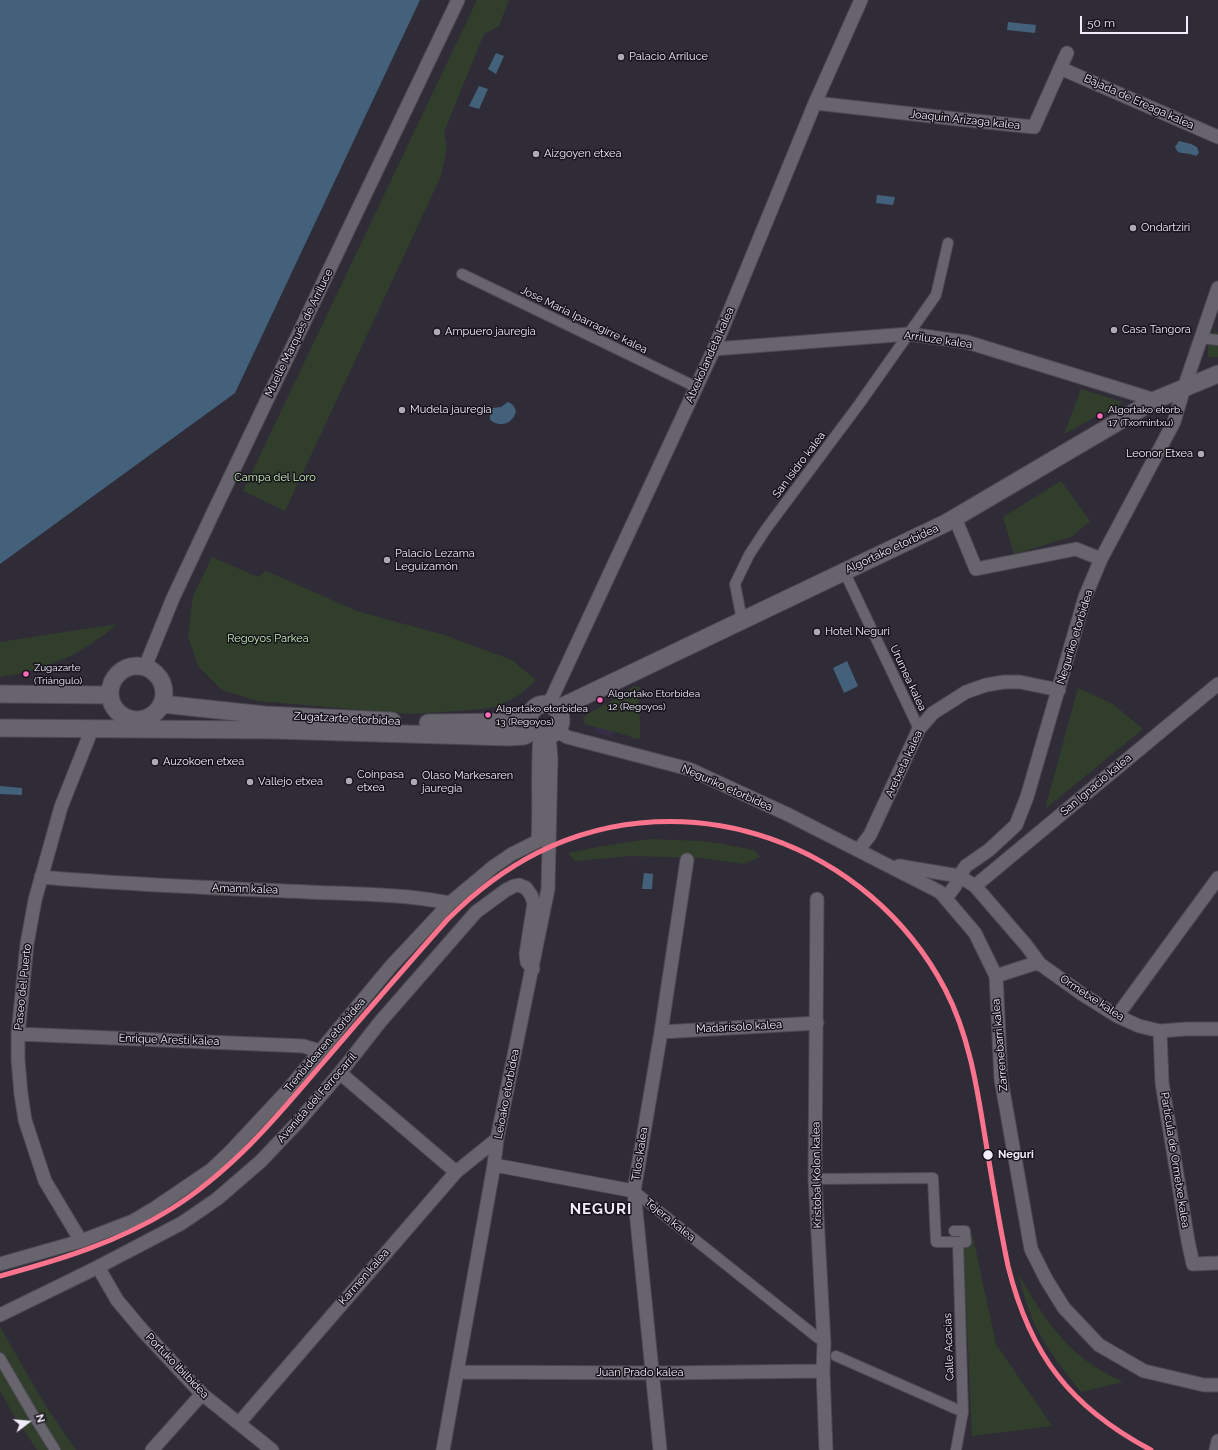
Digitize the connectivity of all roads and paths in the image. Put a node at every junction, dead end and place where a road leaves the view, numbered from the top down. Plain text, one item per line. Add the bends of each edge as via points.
1 (458, 0) edge
2 (861, 0) edge
3 (1067, 53) dead end
4 (1060, 68) junction
5 (815, 103) junction
6 (1218, 137) edge
7 (948, 243) dead end
8 (462, 274) dead end
9 (1218, 288) edge
10 (909, 334) junction
11 (1202, 338) junction
12 (1218, 340) edge
13 (714, 349) junction
14 (1218, 374) edge
15 (696, 387) junction
16 (1184, 388) junction
17 (1155, 400) junction
18 (955, 518) junction
19 (1101, 560) junction
20 (844, 571) junction
21 (742, 620) junction
22 (145, 667) junction
23 (1218, 684) edge
24 (1059, 690) junction
25 (0, 694) edge
26 (109, 695) junction
27 (162, 704) junction
28 (553, 707) junction
29 (530, 713) junction
30 (136, 721) junction
31 (0, 728) edge
32 (92, 729) junction
33 (180, 729) junction
34 (919, 729) junction
35 (545, 734) junction
36 (860, 851) junction
37 (687, 860) dead end
38 (888, 864) junction
39 (959, 876) junction
40 (41, 877) junction
41 (1218, 878) edge
42 (975, 886) junction
43 (946, 898) junction
44 (817, 899) dead end
45 (450, 903) junction
46 (1026, 945) junction
47 (1040, 964) junction
48 (533, 968) junction
49 (1021, 968) junction
50 (996, 976) junction
51 (1117, 1016) junction
52 (817, 1023) junction
53 (1218, 1029) edge
54 (1160, 1031) junction
55 (661, 1032) junction
56 (18, 1034) junction
57 (320, 1050) junction
58 (340, 1073) junction
59 (497, 1139) junction
60 (494, 1165) junction
61 (456, 1172) junction
62 (815, 1179) junction
63 (634, 1191) junction
64 (954, 1232) dead end
65 (81, 1242) junction
66 (958, 1242) junction
67 (1218, 1263) edge
68 (0, 1264) edge
69 (98, 1268) junction
70 (0, 1315) edge
71 (818, 1338) dead end
72 (836, 1356) dead end
73 (0, 1358) edge
74 (823, 1371) junction
75 (457, 1372) junction
76 (653, 1373) junction
77 (1218, 1385) edge
78 (202, 1394) junction
79 (963, 1412) junction
80 (239, 1423) junction
81 (1218, 1441) edge
82 (54, 1450) edge
83 (152, 1450) edge
84 (272, 1450) edge
85 (443, 1450) edge
86 (660, 1450) edge
87 (826, 1450) edge
88 (956, 1450) edge
89 (1216, 1450) edge

1 - 22 street, Muelle Marqués de Arriluce via 210,519 173,598
2 - 5 street, Atxekolandeta kalea
3 - 4 street, Joaquin Arizaga kalea
4 - 5 street, Joaquin Arizaga kalea via 1034,127
4 - 6 street, Bajada de Ereaga kalea
5 - 13 street, Atxekolandeta kalea
7 - 10 street, San Isidro kalea via 936,295
8 - 15 street, Jose Maria Iparragirre kalea
9 - 11 street, Neguriko etorbidea
10 - 13 street, Arriluze kalea
10 - 17 street, Arriluze kalea via 967,342
10 - 21 street, San Isidro kalea via 766,528 749,555 735,584
11 - 12 street
11 - 16 street, Neguriko etorbidea
13 - 15 street, Atxekolandeta kalea
14 - 16 street, Algortako etorbidea
15 - 28 street, Atxekolandeta kalea
16 - 17 street, Algortako etorbidea
16 - 19 street, Neguriko etorbidea via 1174,422
17 - 18 street, Algortako etorbidea
18 - 19 street via 976,569 1076,549
18 - 20 street, Algortako etorbidea
19 - 24 street, Neguriko etorbidea via 1085,597
20 - 21 street, Algortako etorbidea
20 - 34 street, Urumea kalea
21 - 28 street, Algortako etorbidea
22 - 26 street via 132,666 123,669 111,683
22 - 27 street via 162,681
23 - 42 street, San Ignacio kalea
24 - 34 street, Aretxeta kalea via 1020,682 986,685 948,702 933,713
24 - 39 street, Neguriko etorbidea via 1016,825 989,850 966,866
25 - 26 street
26 - 30 street via 115,710 122,716
27 - 29 street, Zugatzarte etorbidea via 272,715 430,723 508,722
27 - 30 street via 152,716
28 - 29 street via 538,706
28 - 35 street via 561,722
29 - 35 street via 529,723
30 - 32 street, Zugatzarte etorbidea
30 - 33 street, Zugatzarte etorbidea
31 - 32 street, Zugatzarte etorbidea
32 - 33 street, Zugatzarte etorbidea
32 - 40 street, Paseo del Puerto via 61,807
33 - 35 street, Zugatzarte etorbidea via 509,737
34 - 36 street, Aretxeta kalea via 870,835
35 - 36 street, Neguriko etorbidea via 567,737 689,769
35 - 45 street, Trenbidearen etorbidea via 538,769 538,841 493,867
35 - 48 street, Leioako etorbidea via 551,758 548,889
36 - 38 street, Neguriko etorbidea
37 - 55 street, Tilos kalea
38 - 39 street, Neguriko etorbidea
38 - 43 street, Neguriko etorbidea via 940,892
39 - 42 street, Neguriko etorbidea
39 - 43 street, Neguriko etorbidea
40 - 45 street, Amann kalea via 398,897
40 - 56 street, Paseo del Puerto via 27,944
41 - 51 street
42 - 46 street, Neguriko etorbidea
43 - 50 street, Neguriko etorbidea via 974,933
44 - 52 street, Kristobal Kolon kalea
45 - 57 street, Trenbidearen etorbidea via 392,965
46 - 47 street, Neguriko etorbidea
46 - 49 street via 1027,956
47 - 49 street
47 - 51 street, Ormetxe kalea
48 - 58 street, Avenida del Ferrocarril via 527,962 526,954 534,903 526,888 514,886 476,912 380,1022
48 - 59 street, Leioako etorbidea
49 - 50 street
50 - 77 street, Zarrenebarri kalea via 1001,1079 1032,1249 1046,1279 1064,1308 1099,1345 1144,1371 1204,1385
51 - 54 street, Ormetxe kalea via 1139,1026
52 - 55 street, Madarisolo kalea
52 - 62 street, Kristobal Kolon kalea
53 - 54 street, Ormetxe kalea
54 - 67 street, Particula de Ormetxe kalea via 1162,1083 1194,1264
55 - 63 street, Tilos kalea
56 - 57 street, Enrique Aresti kalea via 303,1046
56 - 65 street, Paseo del Puerto via 25,1120 45,1181
57 - 65 street, Trenbidearen etorbidea via 286,1092 211,1170 133,1220
58 - 61 street
58 - 69 street, Avenida del Ferrocarril via 261,1161 217,1199 182,1223
59 - 60 street, Leioako etorbidea
59 - 61 street, Karmen kalea
60 - 63 street, Tejera kalea
60 - 75 street, Leioako etorbidea
61 - 80 street, Karmen kalea
62 - 66 street via 933,1178 936,1242
62 - 74 street, Kristobal Kolon kalea via 824,1343
63 - 71 street, Tejera kalea
63 - 76 street, Tilos kalea
64 - 66 street via 965,1231 966,1242
65 - 68 street, Trenbidearen etorbidea
66 - 79 street, Calle Acacias
69 - 70 street, Avenida del Ferrocarril
69 - 78 street, Portuko ibilbidea via 117,1300
72 - 79 street
73 - 82 street
74 - 76 street, Juan Prado kalea
74 - 87 street, Kristobal Kolon kalea
75 - 76 street, Juan Prado kalea
75 - 85 street, Leioako etorbidea
76 - 86 street, Tilos kalea
78 - 80 street, Portuko ibilbidea
78 - 83 street
79 - 88 street, Calle Acacias
80 - 84 street, Portuko ibilbidea
81 - 89 street

